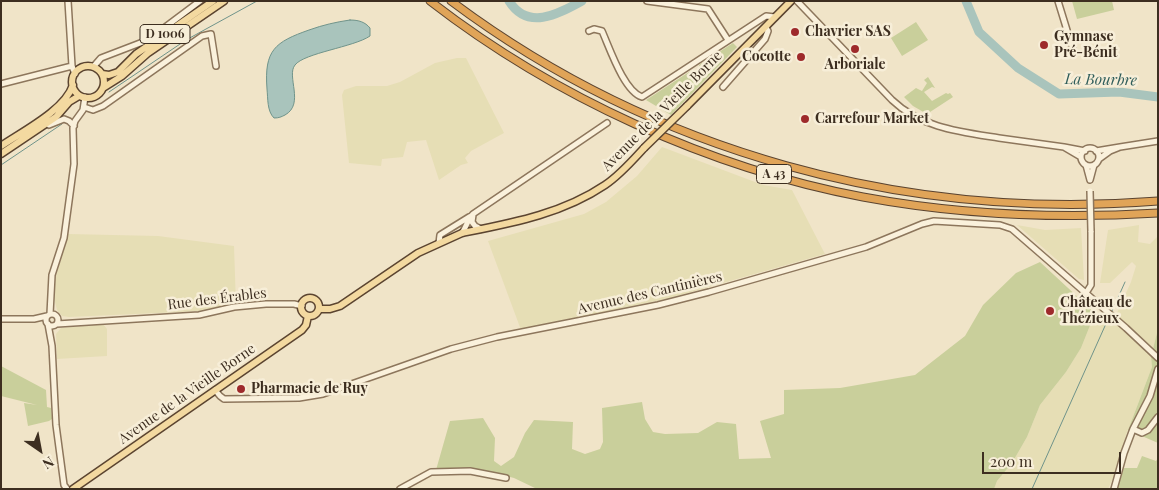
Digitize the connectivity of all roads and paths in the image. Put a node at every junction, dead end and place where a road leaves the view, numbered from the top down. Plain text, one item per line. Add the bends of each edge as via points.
1 (68, 1) edge
2 (200, 1) edge
3 (213, 1) edge
4 (224, 1) edge
5 (430, 1) edge
6 (451, 1) edge
7 (647, 1) edge
8 (791, 1) edge
9 (797, 1) edge
10 (1058, 1) edge
11 (775, 17) junction
12 (766, 27) junction
13 (589, 31) dead end
14 (728, 40) junction
15 (1074, 53) dead end
16 (72, 66) junction
17 (94, 66) junction
18 (216, 66) dead end
19 (75, 74) junction
20 (102, 74) junction
21 (73, 83) junction
22 (1, 84) edge
23 (723, 87) dead end
24 (104, 88) junction
25 (82, 96) junction
26 (84, 107) junction
27 (607, 123) dead end
28 (74, 126) junction
29 (27, 138) junction
30 (1158, 141) edge
31 (1, 146) edge
32 (1064, 147) junction
33 (1120, 147) junction
34 (1084, 150) junction
35 (1096, 151) junction
36 (1, 154) edge
37 (1081, 157) junction
38 (1099, 159) junction
39 (1086, 165) junction
40 (1094, 165) junction
41 (1090, 180) junction
42 (1158, 201) edge
43 (1158, 213) edge
44 (473, 214) junction
45 (482, 229) junction
46 (462, 233) junction
47 (439, 243) junction
48 (1086, 293) junction
49 (302, 306) junction
50 (319, 309) junction
51 (308, 316) junction
52 (1, 319) edge
53 (34, 319) junction
54 (54, 319) junction
55 (48, 324) junction
56 (52, 346) junction
57 (1158, 358) edge
58 (1158, 369) edge
59 (215, 390) junction
60 (1158, 417) edge
61 (1134, 429) junction
62 (506, 478) dead end
63 (67, 489) edge
64 (73, 489) edge
65 (400, 489) edge
66 (1114, 489) edge

1 - 16 street
2 - 17 street via 148,40 101,58
3 - 20 main road, D 1006 via 136,54 118,72
4 - 24 main road, D 1006 via 148,53
5 - 43 highway, A 43 via 496,49 610,112 676,141 805,184 863,197 985,213 1044,216
6 - 42 highway, A 43 via 504,39 614,102 738,152 799,170 867,186 986,202 1109,205
7 - 14 street via 708,8
8 - 11 main road, Avenue de la Vieille Borne
9 - 32 street via 892,100 921,119 963,133
10 - 15 street
11 - 12 main road, Avenue de la Vieille Borne
11 - 14 street via 766,16
12 - 23 street via 765,39
12 - 45 main road, Avenue de la Vieille Borne, bridge via 606,185 550,213
13 - 14 street via 602,31 627,84 642,97
16 - 19 street
16 - 22 street
17 - 19 main road via 85,66
17 - 20 main road
18 - 26 street via 211,34 202,36 103,106 93,110
19 - 21 main road
20 - 24 main road
21 - 25 main road via 74,89
21 - 31 main road via 70,94 59,106
24 - 25 main road via 97,95
25 - 26 street
25 - 29 main road via 69,102 56,117
26 - 28 street
27 - 44 street
28 - 29 street via 64,119 56,121
28 - 54 street via 74,164 64,238 50,288
29 - 36 main road
30 - 33 street
32 - 34 street
32 - 37 street
33 - 35 street
33 - 38 street
34 - 35 street
34 - 37 street
35 - 38 street
37 - 39 street
38 - 40 street
39 - 40 street
39 - 41 street
40 - 41 street
41 - 48 street, bridge via 1091,285
44 - 45 street via 472,222
44 - 46 street
44 - 47 street via 440,235
45 - 46 main road, Avenue de la Vieille Borne
46 - 47 main road, Avenue de la Vieille Borne
47 - 50 main road, Avenue de la Vieille Borne via 418,253 340,306
48 - 57 street, Avenue des Cantinières
48 - 59 street, Avenue des Cantinières via 1012,229 1000,224 934,222 866,247 709,292 451,349 323,394 300,398 224,399
49 - 50 main road via 311,298 318,302
49 - 51 main road
49 - 54 street, Rue des Érables via 266,304 234,307 199,316 74,322
50 - 51 main road, Avenue de la Vieille Borne
51 - 59 main road, Avenue de la Vieille Borne via 302,330
52 - 53 street
53 - 54 street
53 - 55 street
54 - 55 street
54 - 56 street
55 - 56 street
56 - 63 street via 56,425
58 - 61 street via 1150,396
59 - 64 main road, Avenue de la Vieille Borne
60 - 61 street via 1142,433
61 - 66 street
62 - 65 street via 470,471 431,472

